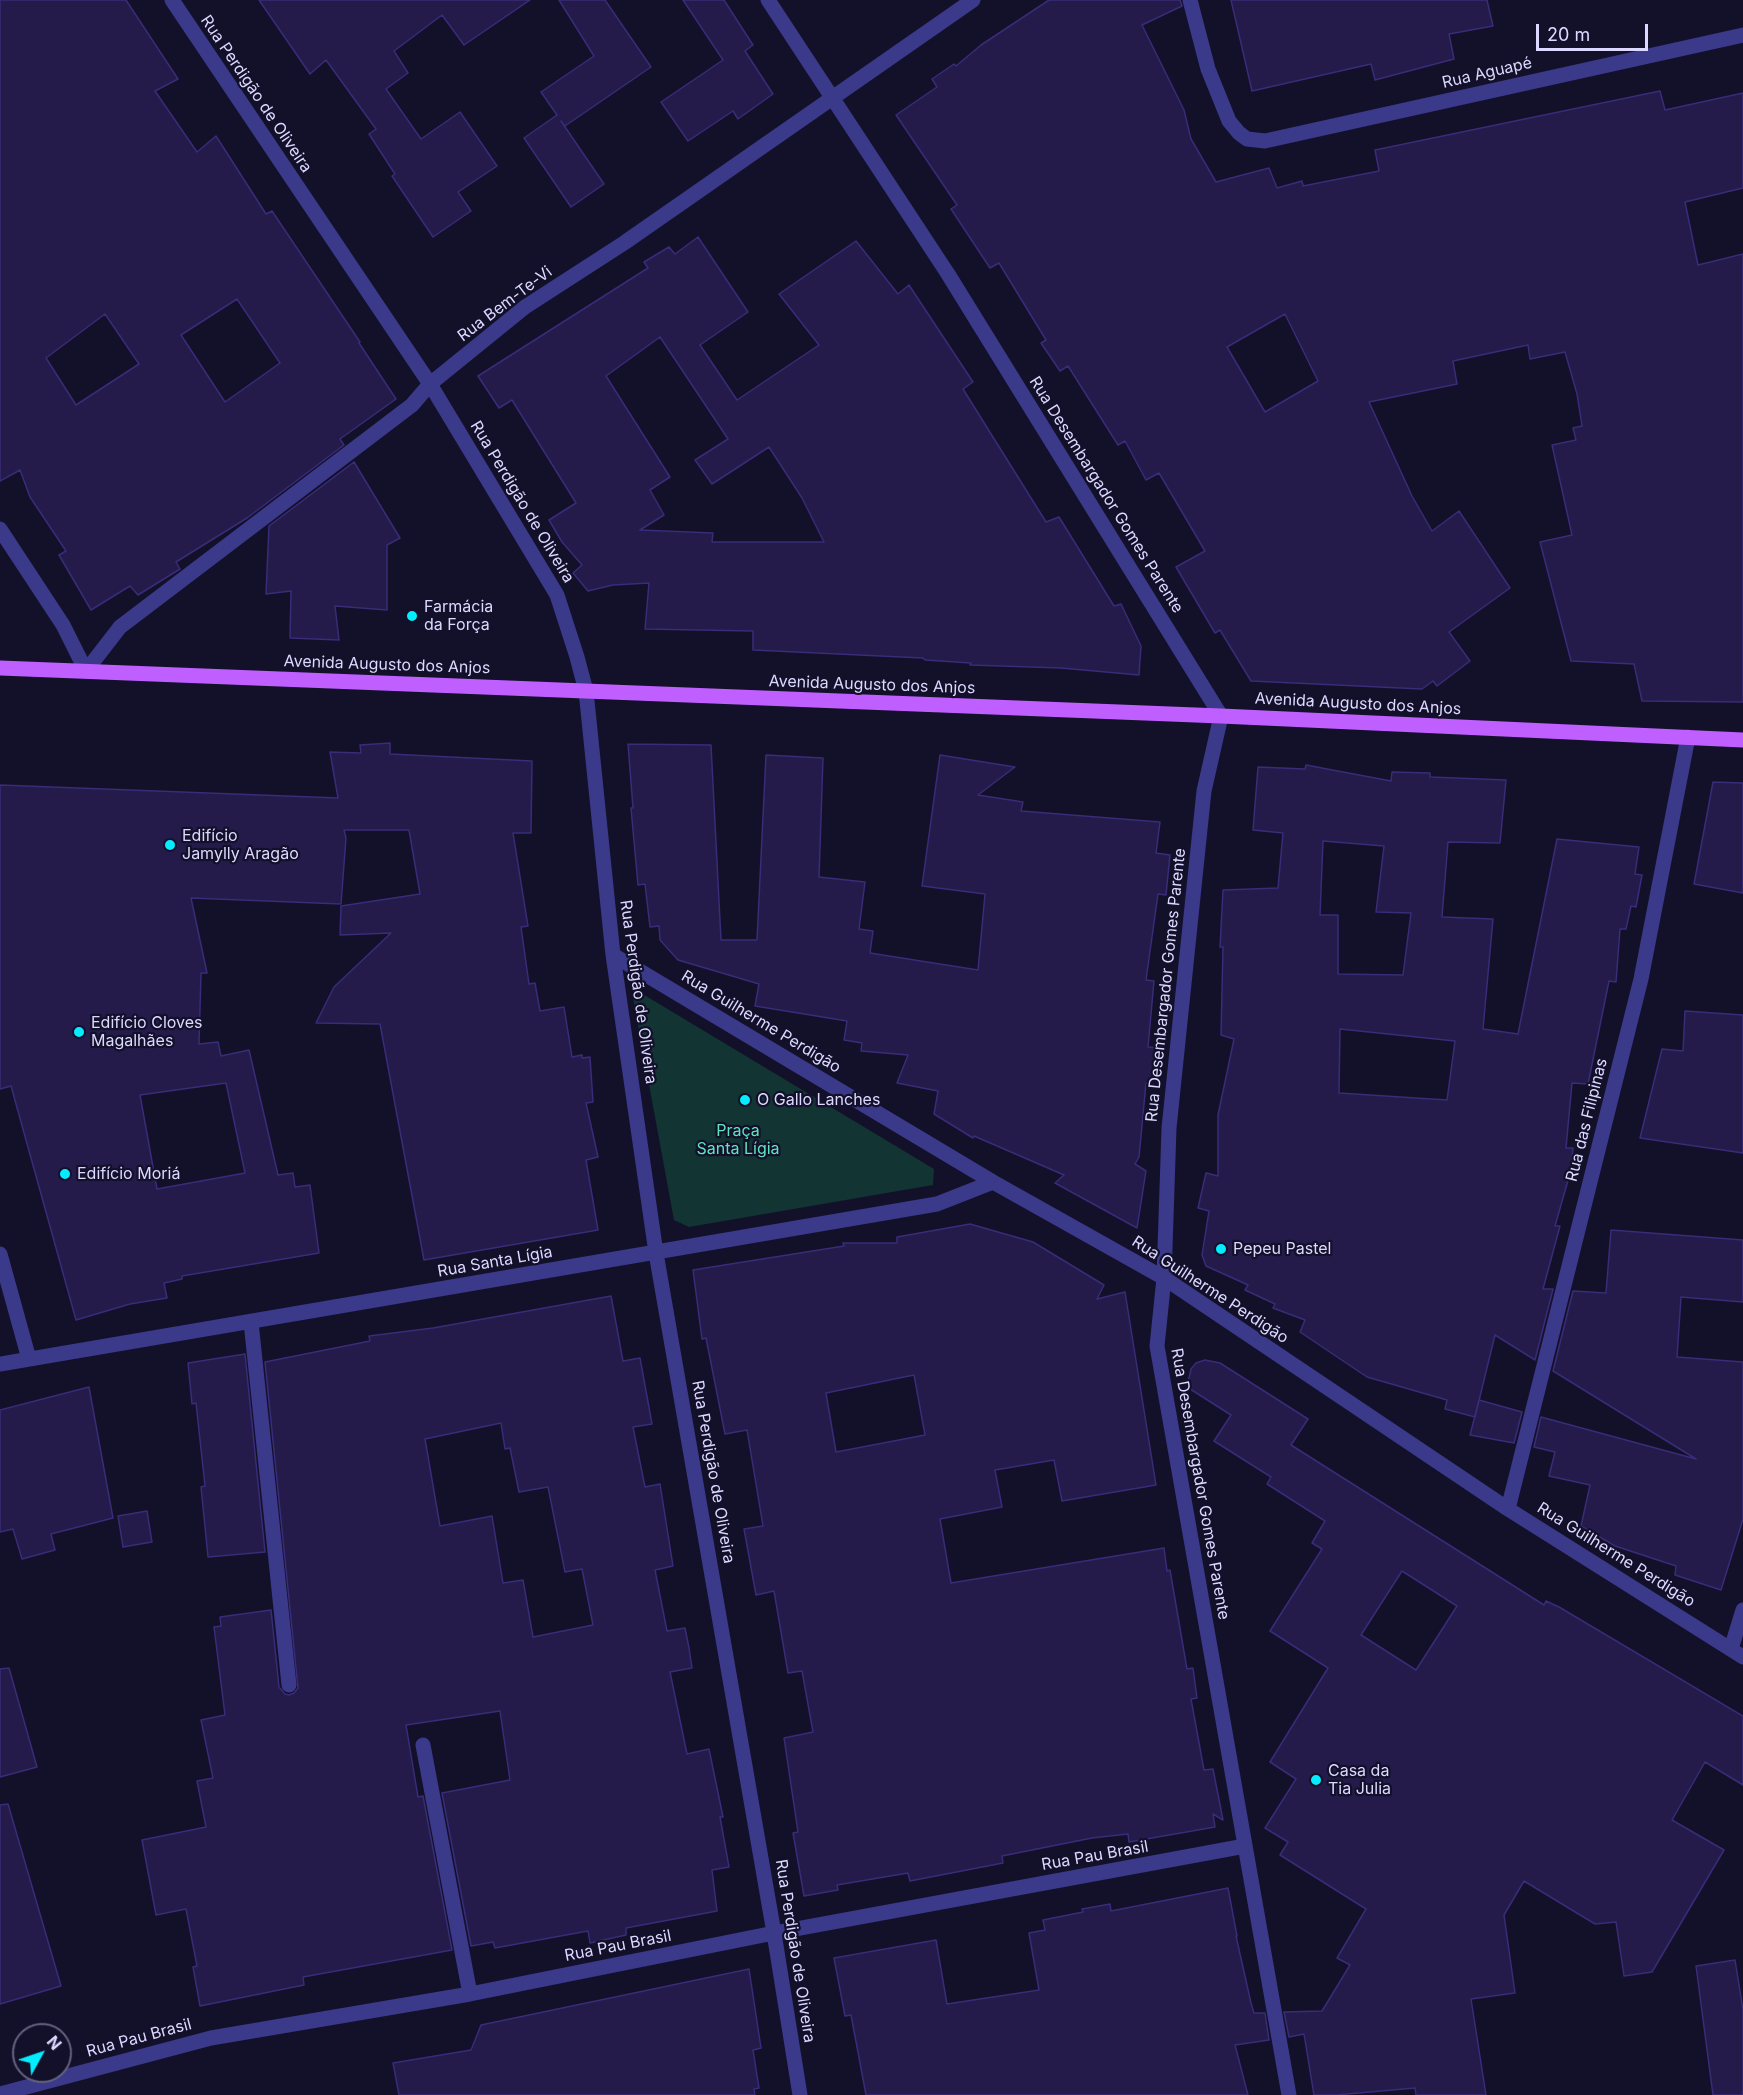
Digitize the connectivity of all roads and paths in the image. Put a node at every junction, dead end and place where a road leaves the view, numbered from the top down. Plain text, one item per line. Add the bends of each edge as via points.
1 (171, 0) edge
2 (768, 0) edge
3 (973, 0) edge
4 (1190, 0) edge
5 (1743, 35) edge
6 (832, 97) junction
7 (430, 384) junction
8 (0, 529) edge
9 (0, 668) edge
10 (86, 671) junction
11 (586, 691) junction
12 (1221, 716) junction
13 (1688, 737) junction
14 (1743, 740) edge
15 (613, 955) junction
16 (993, 1182) junction
17 (656, 1253) junction
18 (0, 1254) edge
19 (1164, 1278) junction
20 (251, 1322) junction
21 (29, 1359) junction
22 (0, 1364) edge
23 (1508, 1509) junction
24 (1743, 1610) edge
25 (1737, 1653) edge
26 (289, 1685) dead end
27 (423, 1745) dead end
28 (1245, 1846) junction
29 (774, 1933) junction
30 (470, 1994) junction
31 (0, 2094) edge
32 (800, 2095) edge
33 (1289, 2095) edge

1 - 7 street, Rua Perdigão de Oliveira
2 - 6 street, Rua Desembargador Gomes Parente
3 - 6 street, Rua Bem-Te-Vi
4 - 5 street, Rua Aguapé via 1208,69 1229,121 1247,139 1265,141
6 - 7 street, Rua Bem-Te-Vi via 624,243 525,307
6 - 12 street, Rua Desembargador Gomes Parente via 948,274
7 - 10 street, Rua Bem-Te-Vi via 412,405 120,627
7 - 11 street, Rua Perdigão de Oliveira via 557,595
8 - 10 street via 63,625
9 - 10 main road, Avenida Augusto dos Anjos
10 - 11 main road, Avenida Augusto dos Anjos
11 - 12 main road, Avenida Augusto dos Anjos
11 - 15 street, Rua Perdigão de Oliveira
12 - 13 main road, Avenida Augusto dos Anjos
12 - 19 street, Rua Desembargador Gomes Parente via 1204,791 1169,1128
13 - 14 main road, Avenida Augusto dos Anjos
13 - 23 street, Rua das Filipinas via 1641,979
15 - 16 street, Rua Guilherme Perdigão
15 - 17 street, Rua Perdigão de Oliveira
16 - 17 street, Rua Santa Lígia via 937,1204
16 - 19 street, Rua Guilherme Perdigão
17 - 20 street, Rua Santa Lígia
17 - 29 street, Rua Perdigão de Oliveira
18 - 21 street
19 - 23 street, Rua Guilherme Perdigão
19 - 28 street, Rua Desembargador Gomes Parente via 1157,1346
20 - 21 street, Rua Santa Lígia
20 - 26 street
21 - 22 street, Rua Santa Lígia
23 - 25 street, Rua Guilherme Perdigão
24 - 25 street
27 - 30 street
28 - 29 street, Rua Pau Brasil
28 - 33 street, Rua Desembargador Gomes Parente
29 - 30 street, Rua Pau Brasil
29 - 32 street, Rua Perdigão de Oliveira
30 - 31 street, Rua Pau Brasil via 212,2038

